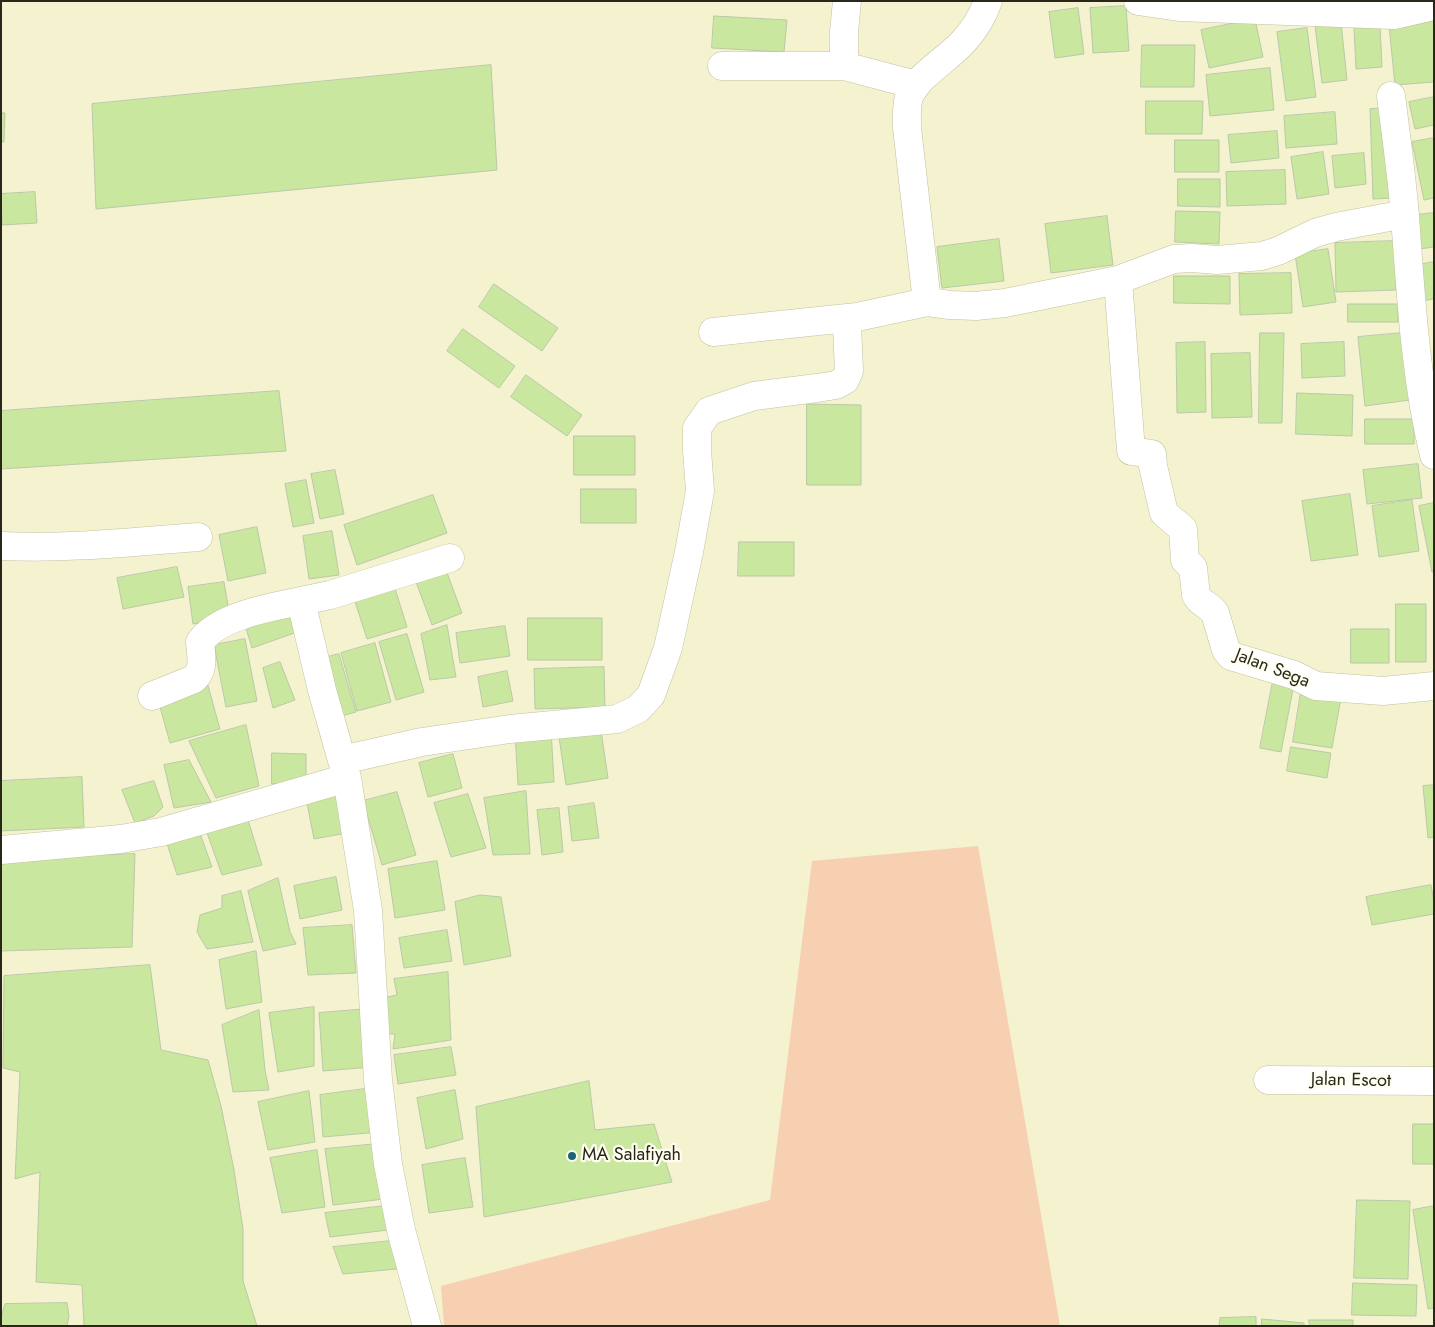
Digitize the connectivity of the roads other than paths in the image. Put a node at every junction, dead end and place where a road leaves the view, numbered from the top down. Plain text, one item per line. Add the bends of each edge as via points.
1 (848, 1) edge
2 (988, 1) edge
3 (1138, 1) edge
4 (1434, 6) edge
5 (1384, 8) edge
6 (722, 66) dead end
7 (844, 66) junction
8 (916, 85) junction
9 (1391, 96) dead end
10 (1405, 214) junction
11 (1118, 280) junction
12 (927, 302) junction
13 (857, 317) junction
14 (713, 332) dead end
15 (1434, 455) edge
16 (198, 537) dead end
17 (1, 546) edge
18 (450, 558) dead end
19 (301, 601) junction
20 (1434, 686) edge
21 (152, 696) dead end
22 (344, 769) junction
23 (1, 850) edge
24 (1268, 1080) dead end
25 (1434, 1081) edge
26 (427, 1326) edge

1 - 7 street
2 - 8 street via 964,41
3 - 5 street via 1179,7
4 - 5 street via 1394,14
6 - 7 street
7 - 8 street
8 - 12 street via 906,113
9 - 10 street
10 - 11 street via 1315,233 1262,256 1174,259
10 - 15 street via 1425,420
11 - 12 street via 1004,303 976,306
11 - 20 street, Jalan Sega via 1131,451 1153,456 1164,512 1182,529 1185,560 1193,568 1197,599 1215,613 1230,656 1294,675 1316,686 1383,691
12 - 13 street
13 - 14 street
13 - 22 street via 847,326 849,372 845,380 836,385 754,396 709,410 698,428 696,450 700,492 687,562 668,648 650,695 638,710 617,719 510,729 422,742
16 - 17 street via 90,546
18 - 19 street
19 - 21 street via 256,610 205,634 200,642 200,674
19 - 22 street
22 - 23 street via 161,832
22 - 26 street via 368,910 378,1080 388,1164 401,1230
24 - 25 street, Jalan Escot

